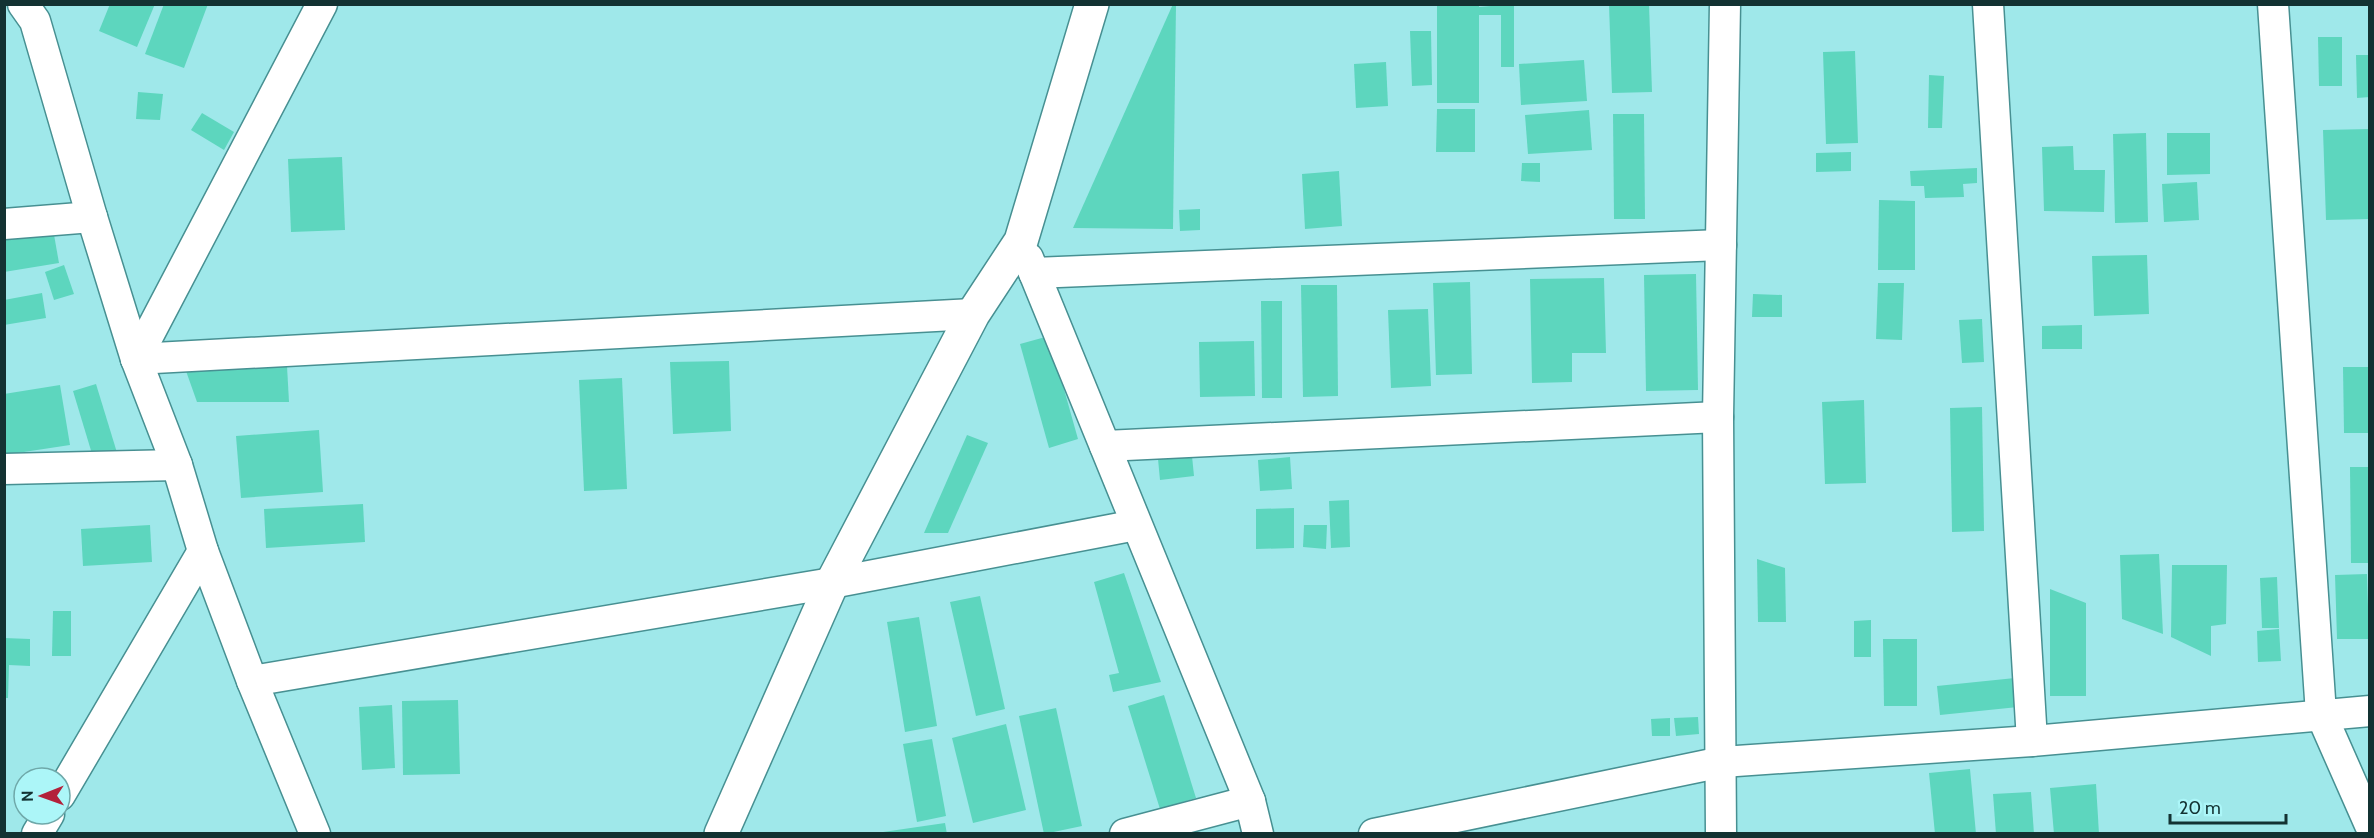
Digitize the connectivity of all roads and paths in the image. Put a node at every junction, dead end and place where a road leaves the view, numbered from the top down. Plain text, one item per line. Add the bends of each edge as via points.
1 (322, 4) edge
2 (1092, 4) edge
3 (1725, 4) edge
4 (1989, 4) edge
5 (2274, 4) edge
6 (34, 10) edge
7 (92, 217) junction
8 (4, 224) edge
9 (1021, 241) junction
10 (1721, 245) junction
11 (1034, 273) junction
12 (973, 314) junction
13 (136, 359) junction
14 (1719, 417) junction
15 (1105, 446) junction
16 (177, 465) junction
17 (4, 469) edge
18 (1136, 525) junction
19 (203, 551) junction
20 (832, 583) junction
21 (252, 681) junction
22 (2370, 711) edge
23 (2321, 714) junction
24 (2032, 741) junction
25 (1722, 762) junction
26 (72, 775) edge
27 (1250, 801) junction
28 (2370, 825) edge
29 (315, 834) edge
30 (721, 834) edge
31 (1125, 834) edge
32 (1258, 834) edge
33 (1374, 834) edge
34 (1721, 834) edge

1 - 13 street
2 - 9 street
3 - 10 street
4 - 24 street
5 - 23 street
6 - 7 street
7 - 8 street
7 - 13 street
9 - 11 street
9 - 12 street
10 - 11 street
10 - 14 street
11 - 15 street
12 - 13 street
12 - 20 street
13 - 16 street
14 - 15 street
14 - 25 street
15 - 18 street
16 - 17 street
16 - 19 street
18 - 20 street
18 - 27 street
19 - 21 street
19 - 26 street
20 - 21 street
20 - 30 street
21 - 29 street
22 - 23 street
23 - 24 street
23 - 28 street
24 - 25 street
25 - 33 street
25 - 34 street
27 - 31 street
27 - 32 street

